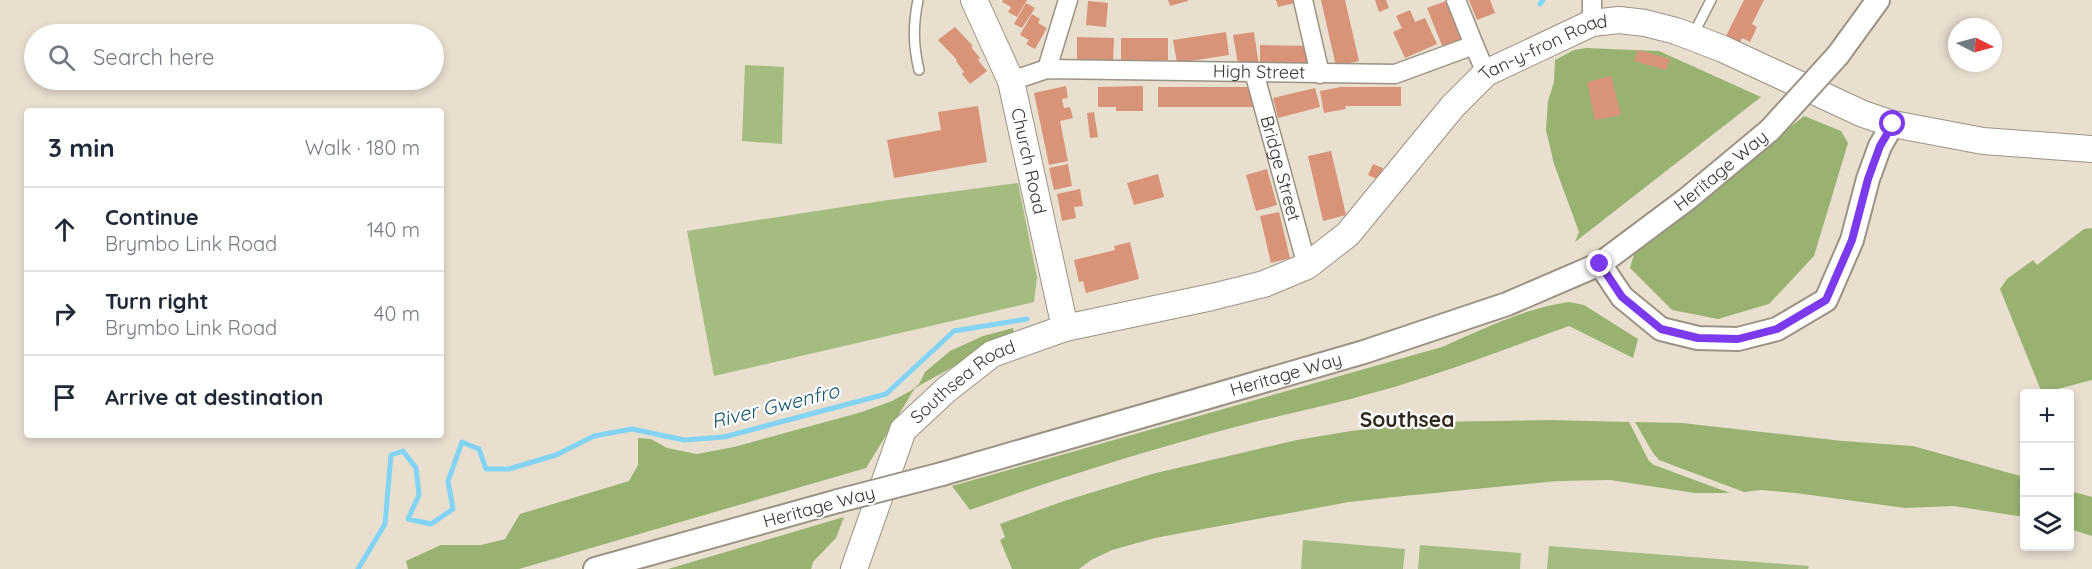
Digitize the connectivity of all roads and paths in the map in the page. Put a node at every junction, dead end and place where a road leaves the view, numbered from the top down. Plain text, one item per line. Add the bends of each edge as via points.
1 (918, 0) edge
2 (974, 0) edge
3 (1068, 0) edge
4 (1303, 0) edge
5 (1456, 0) edge
6 (1697, 0) edge
7 (1878, 0) edge
8 (1709, 3) edge
9 (1592, 11) edge
10 (1692, 37) junction
11 (1474, 45) junction
12 (1047, 69) junction
13 (919, 70) dead end
14 (1254, 72) junction
15 (1486, 73) junction
16 (1320, 74) junction
17 (1011, 81) junction
18 (1893, 124) junction
19 (2092, 149) edge
20 (1600, 264) junction
21 (1307, 266) junction
22 (1065, 328) junction
23 (595, 569) edge
24 (854, 569) edge

1 - 13 lane via 913,27
2 - 17 main road, Church Road
3 - 12 street
4 - 16 street
5 - 11 street
6 - 8 lane
7 - 20 street, Heritage Way, bridge via 1838,55 1770,130
8 - 10 lane
9 - 10 main road, Tan-y-fron Road
9 - 15 main road, Tan-y-fron Road
10 - 18 main road, Tan-y-fron Road
11 - 15 street
11 - 16 street, High Street via 1395,74
12 - 14 street, High Street
12 - 17 street, High Street
14 - 16 street, High Street
14 - 21 street, Bridge Street
15 - 21 main road, Tan-y-fron Road via 1453,106 1348,234
17 - 22 main road, Church Road
18 - 19 main road, Tan-y-fron Road via 1983,141
18 - 20 street via 1880,146 1852,240 1826,300 1777,329 1738,339 1698,338 1661,329 1622,297
20 - 23 street, Heritage Way, bridge via 1507,304 1425,333 942,474
21 - 22 main road, Tan-y-fron Road via 1263,284
22 - 24 main road, Southsea Road via 992,354 903,430

